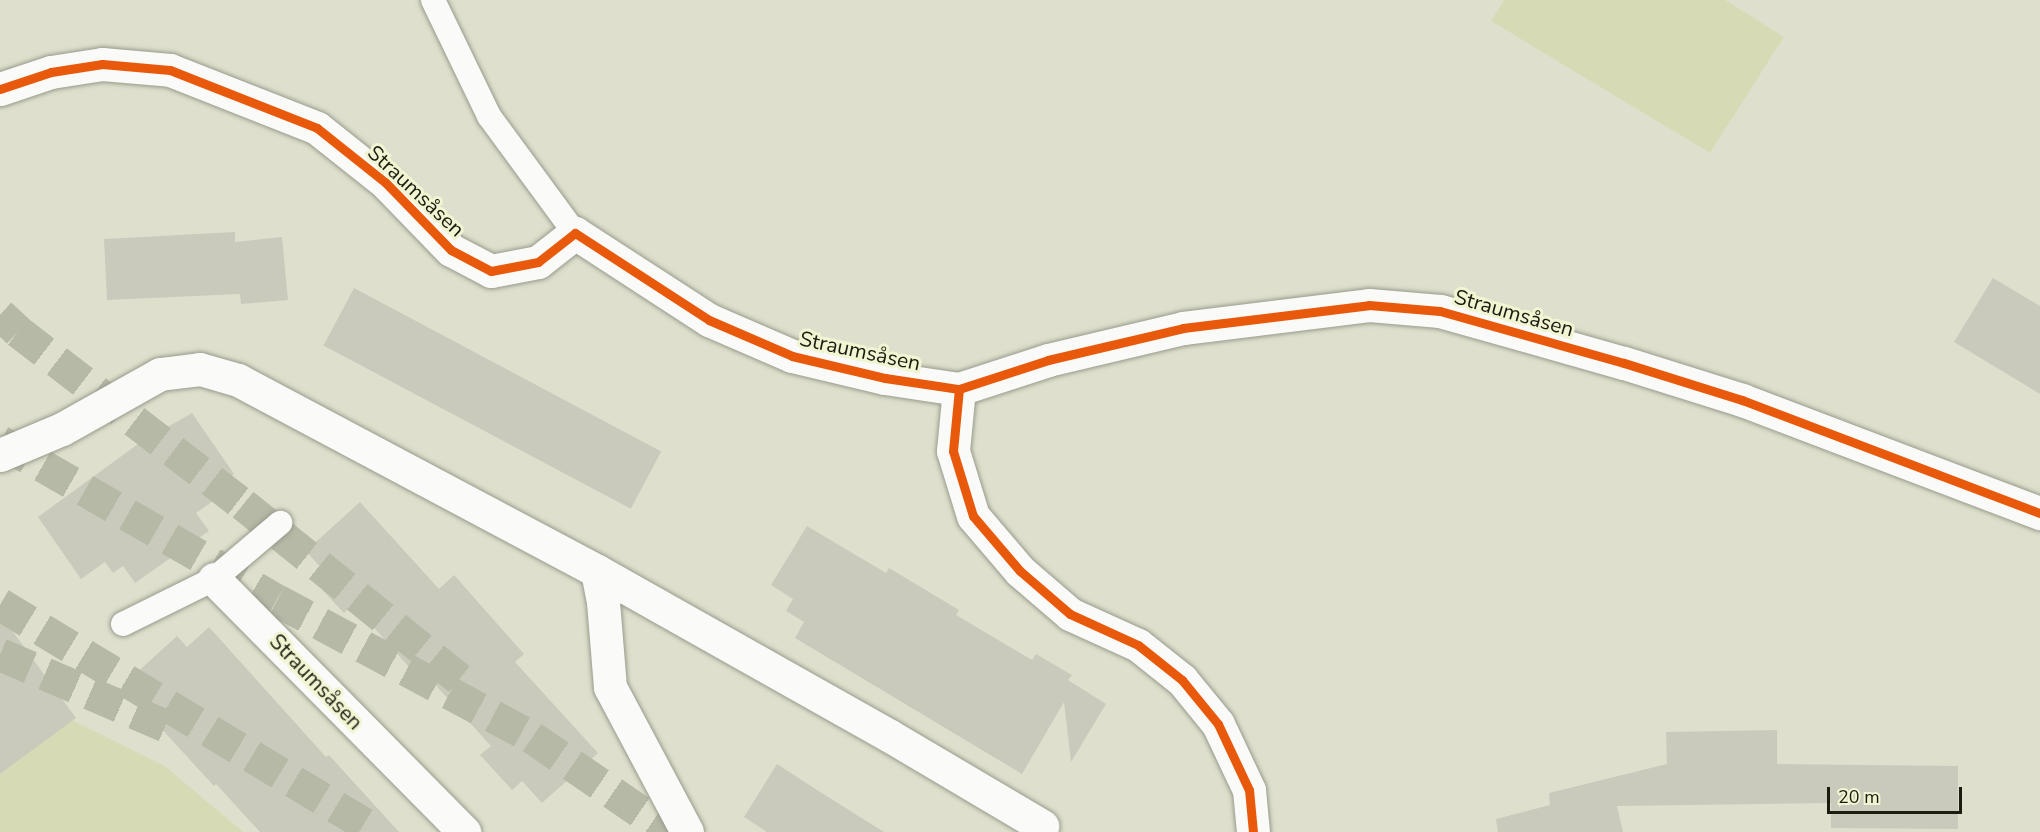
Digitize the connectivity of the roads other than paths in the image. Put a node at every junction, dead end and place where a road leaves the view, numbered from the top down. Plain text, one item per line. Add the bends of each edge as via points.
1 (433, 0) edge
2 (0, 88) edge
3 (575, 233) junction
4 (959, 389) junction
5 (0, 455) edge
6 (2040, 513) edge
7 (280, 523) dead end
8 (597, 571) junction
9 (214, 579) junction
10 (123, 624) dead end
11 (1042, 826) dead end
12 (464, 832) edge
13 (687, 832) edge
14 (1253, 832) edge

1 - 3 lane via 489,116
2 - 3 street, Straumsåsen via 51,72 102,64 170,70 317,128 385,182 451,250 491,271 538,262
3 - 4 street, Straumsåsen via 709,320 792,356 885,378
4 - 6 street, Straumsåsen via 1048,360 1183,328 1369,305 1440,311 1742,400
4 - 14 street via 953,451 973,516 1020,571 1071,614 1138,645 1182,680 1218,724 1249,789
5 - 8 street via 62,429 160,375 200,369 238,380
7 - 9 lane
8 - 11 street
8 - 13 street via 610,687
9 - 10 lane
9 - 12 street, Straumsåsen

